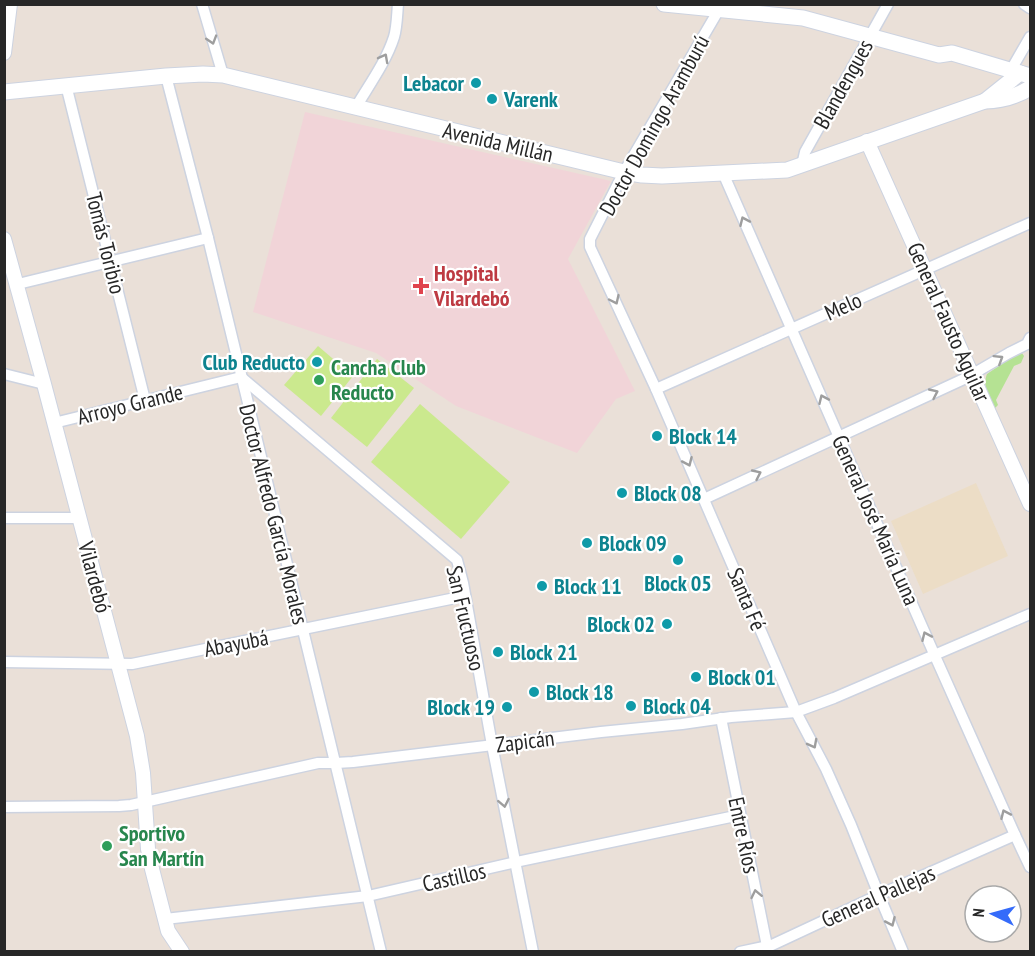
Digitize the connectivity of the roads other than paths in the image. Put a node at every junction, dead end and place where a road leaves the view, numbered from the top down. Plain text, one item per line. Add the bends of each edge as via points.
1 (10, 4) edge
2 (202, 4) edge
3 (399, 4) edge
4 (664, 4) edge
5 (888, 4) edge
6 (1024, 4) edge
7 (720, 7) edge
8 (1030, 8) edge
9 (870, 36) junction
10 (1030, 37) edge
11 (4, 53) edge
12 (223, 75) junction
13 (1018, 75) edge
14 (166, 76) junction
15 (66, 85) junction
16 (1030, 87) edge
17 (4, 92) edge
18 (985, 101) junction
19 (356, 107) junction
20 (867, 141) junction
21 (802, 165) junction
22 (624, 172) junction
23 (723, 173) junction
24 (1030, 223) edge
25 (208, 238) junction
26 (4, 239) edge
27 (590, 247) joint
28 (110, 261) junction
29 (925, 270) junction
30 (18, 284) junction
31 (792, 329) junction
32 (1029, 343) edge
33 (4, 374) edge
34 (973, 375) junction
35 (241, 377) junction
36 (44, 384) junction
37 (656, 389) junction
38 (145, 400) junction
39 (54, 423) junction
40 (839, 436) junction
41 (704, 499) junction
42 (1030, 504) edge
43 (4, 518) edge
44 (80, 518) junction
45 (465, 596) junction
46 (1030, 614) edge
47 (303, 630) junction
48 (935, 656) junction
49 (4, 662) edge
50 (119, 664) junction
51 (796, 712) junction
52 (721, 718) junction
53 (492, 745) junction
54 (336, 763) junction
55 (145, 801) junction
56 (4, 807) edge
57 (740, 815) junction
58 (1015, 835) junction
59 (516, 862) junction
60 (1030, 867) edge
61 (879, 895) junction
62 (368, 896) junction
63 (165, 919) junction
64 (768, 949) edge
65 (182, 951) edge
66 (381, 951) edge
67 (533, 951) edge
68 (740, 951) edge
69 (903, 951) edge

1 - 11 street
2 -> 12 street
19 -> 3 street via 386,55
4 - 7 main road
5 - 9 street, Blandengues
6 - 8 street
7 - 9 main road via 803,18
7 - 22 street, Doctor Domingo Aramburú
9 - 13 main road via 939,55 947,62
9 - 21 street, Blandengues via 805,152
10 - 13 street
12 - 14 main road, Avenida Millán
12 - 19 main road, Avenida Millán
13 - 16 main road
13 - 18 main road, Avenida Millán
14 - 15 main road, Avenida Millán
14 - 25 street, Doctor Alfredo García Morales
15 - 17 main road, Avenida Millán
15 - 28 street, Tomás Toribio
16 - 18 main road, Avenida Millán via 996,101
18 - 20 main road, Avenida Millán
19 - 22 main road, Avenida Millán
20 - 21 main road, Avenida Millán
20 - 29 street, General Fausto Aguilar
21 - 23 main road, Avenida Millán via 779,171
22 - 23 main road, Avenida Millán via 662,176
22 - 27 street, Doctor Domingo Aramburú via 590,239
31 -> 23 street, General José María Luna
24 - 29 street, Melo
25 - 28 street
25 - 35 street, Doctor Alfredo García Morales
26 - 30 street, Vilardebó
27 -> 37 street, Santa Fé
28 - 30 street
28 - 38 street, Tomás Toribio
29 - 31 street, Melo
29 - 34 street, General Fausto Aguilar
30 - 36 street, Vilardebó
31 - 37 street, Melo
40 -> 31 street, General José María Luna
34 -> 32 street
33 - 36 street
40 -> 34 street
34 - 42 street, General Fausto Aguilar
35 - 38 street, Arroyo Grande
35 - 45 street, San Fructuoso via 457,560
35 - 47 street, Doctor Alfredo García Morales
36 - 39 street, Vilardebó
37 -> 41 street, Santa Fé
38 - 39 street, Arroyo Grande
39 - 44 street, Vilardebó
41 -> 40 street
48 -> 40 street, General José María Luna
41 - 51 street, Santa Fé
43 - 44 street
44 - 50 street, Vilardebó
45 - 47 street, Abayubá
45 - 53 street, San Fructuoso
46 - 48 street, Zapicán
47 - 50 street, Abayubá
47 - 54 street, Doctor Alfredo García Morales
48 - 51 street, Zapicán
58 -> 48 street, General José María Luna
49 - 50 street, Abayubá
50 - 55 street, Vilardebó via 139,745
51 - 52 street, Zapicán
51 -> 61 street, Santa Fé via 826,769
52 - 53 street, Zapicán
52 - 57 street, Entre Ríos
53 - 54 street, Zapicán
53 -> 59 street, San Fructuoso
54 - 55 street, Zapicán via 318,762
54 - 62 street, Doctor Alfredo García Morales
55 - 56 street, Zapicán via 119,806
55 - 63 street, Vilardebó via 148,849
57 - 59 street, Castillos
64 -> 57 street, Entre Ríos
58 - 60 street, General José María Luna
58 - 61 street, General Pallejas
59 - 62 street, Castillos
59 - 67 street, San Fructuoso
61 - 64 street, General Pallejas
61 -> 69 street, Santa Fé
62 - 63 street, Castillos
62 - 66 street, Doctor Alfredo García Morales
63 - 65 street, Vilardebó
64 - 68 street, General Pallejas

